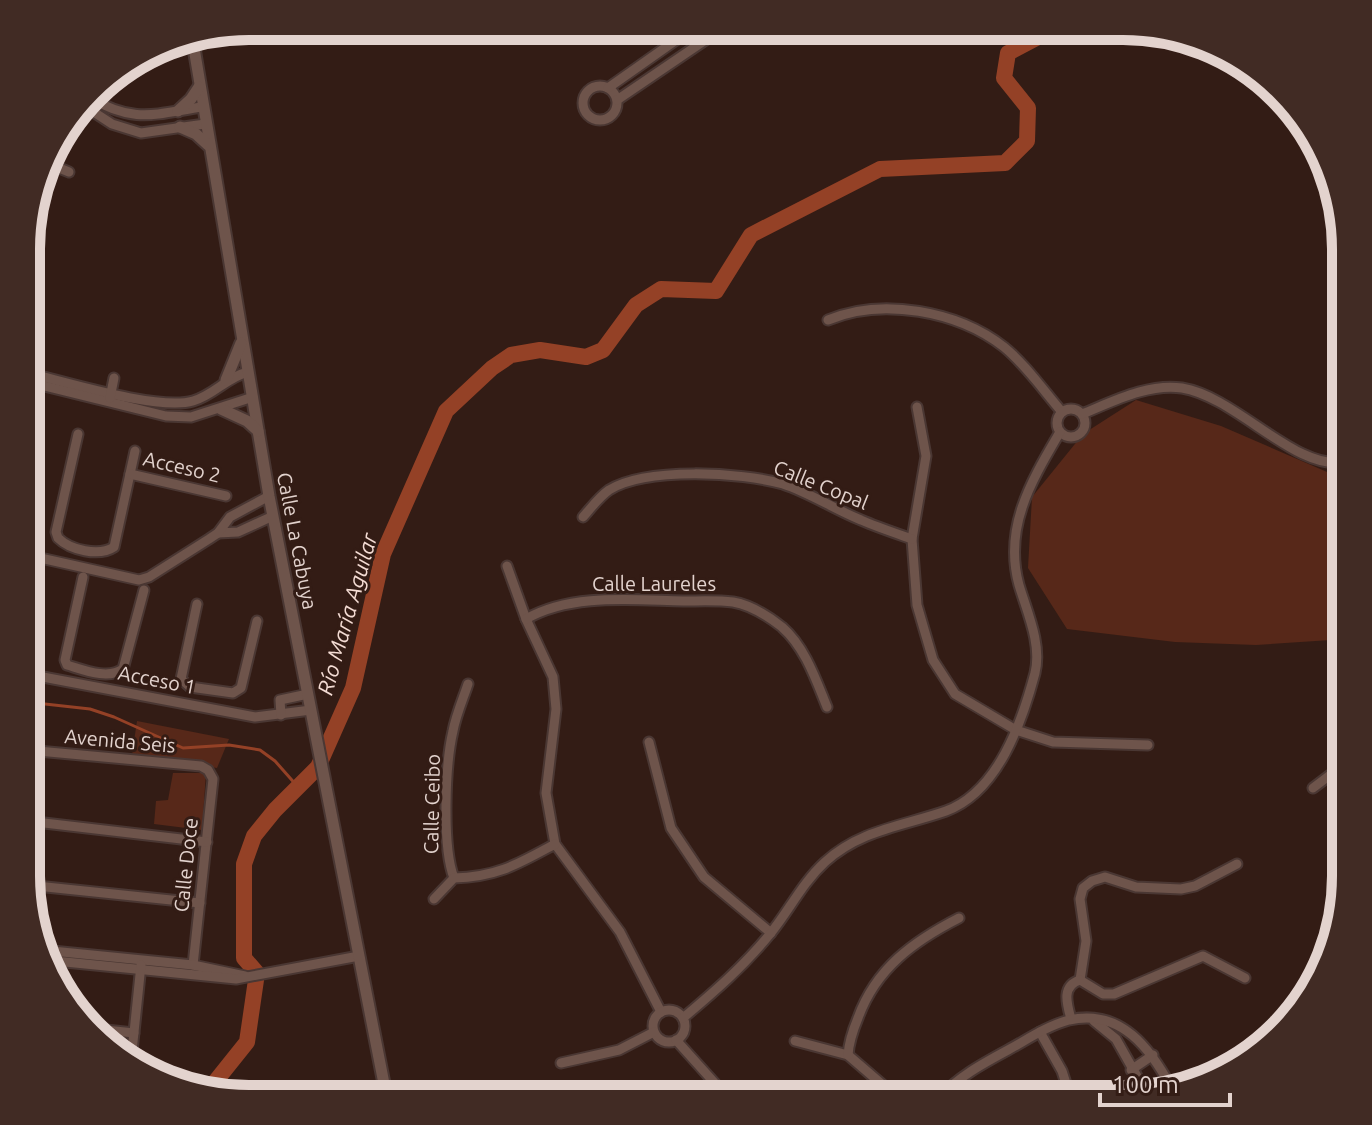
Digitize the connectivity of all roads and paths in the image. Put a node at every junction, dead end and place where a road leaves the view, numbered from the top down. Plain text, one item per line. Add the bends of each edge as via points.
1 (676, 40) edge
2 (705, 40) edge
3 (194, 48) edge
4 (199, 87) junction
5 (608, 88) junction
6 (617, 100) junction
7 (100, 103) edge
8 (202, 107) junction
9 (92, 111) edge
10 (178, 111) junction
11 (205, 124) junction
12 (180, 127) junction
13 (208, 145) junction
14 (57, 167) edge
15 (69, 172) dead end
16 (828, 320) dead end
17 (242, 338) junction
18 (248, 372) junction
19 (40, 377) edge
20 (114, 378) dead end
21 (226, 380) junction
22 (40, 384) edge
23 (110, 397) junction
24 (253, 397) junction
25 (917, 407) dead end
26 (221, 409) junction
27 (1062, 412) junction
28 (1082, 414) junction
29 (258, 431) junction
30 (1060, 432) junction
31 (78, 434) dead end
32 (135, 451) dead end
33 (1332, 464) edge
34 (130, 474) junction
35 (226, 496) dead end
36 (269, 496) junction
37 (273, 516) junction
38 (583, 517) dead end
39 (218, 533) junction
40 (912, 539) junction
41 (86, 549) junction
42 (40, 559) edge
43 (507, 566) dead end
44 (82, 573) junction
45 (144, 590) dead end
46 (197, 604) dead end
47 (526, 619) junction
48 (257, 621) dead end
49 (89, 672) junction
50 (40, 676) edge
51 (86, 684) junction
52 (468, 684) dead end
53 (207, 689) junction
54 (308, 694) junction
55 (827, 707) dead end
56 (202, 708) junction
57 (311, 710) junction
58 (281, 715) junction
59 (1016, 730) junction
60 (649, 742) dead end
61 (1148, 745) dead end
62 (40, 751) edge
63 (208, 770) joint
64 (1332, 774) edge
65 (1313, 788) dead end
66 (40, 823) edge
67 (207, 842) junction
68 (555, 844) junction
69 (1237, 864) dead end
70 (454, 878) junction
71 (40, 886) edge
72 (434, 899) dead end
73 (200, 903) junction
74 (959, 918) dead end
75 (771, 933) junction
76 (54, 952) edge
77 (359, 956) junction
78 (58, 961) edge
79 (141, 965) junction
80 (193, 965) junction
81 (245, 976) junction
82 (1245, 978) dead end
83 (1080, 980) junction
84 (661, 1012) junction
85 (683, 1018) junction
86 (1092, 1018) junction
87 (1071, 1019) junction
88 (108, 1030) edge
89 (654, 1032) junction
90 (1040, 1032) junction
91 (134, 1033) junction
92 (676, 1040) junction
93 (795, 1041) dead end
94 (132, 1049) edge
95 (848, 1055) junction
96 (1153, 1055) junction
97 (561, 1063) dead end
98 (1131, 1070) junction
99 (1167, 1080) edge
100 (1141, 1084) edge
101 (384, 1085) edge
102 (716, 1085) edge
103 (883, 1085) edge
104 (954, 1085) edge
105 (1066, 1085) edge

1 - 5 street
2 - 6 street
3 - 4 street, Calle La Cabuya
4 - 8 street, Calle La Cabuya
4 - 10 street
5 - 6 street
5 - 6 street via 598,86 585,95 588,115 608,118
7 - 10 street via 140,116
8 - 10 street
8 - 11 street, Calle La Cabuya
9 - 12 street via 141,133
11 - 12 street
11 - 13 street, Calle La Cabuya
12 - 13 street
13 - 17 street, Calle La Cabuya
14 - 15 street
16 - 27 street via 860,309 897,307 968,326 1006,348
17 - 18 street, Calle La Cabuya
17 - 21 street
18 - 21 street
18 - 24 street, Calle La Cabuya
19 - 23 street
20 - 23 street
21 - 23 street via 205,396 177,404
22 - 23 street
23 - 26 street via 166,416 191,417
24 - 26 street
24 - 29 street, Calle La Cabuya
25 - 40 street via 926,456
26 - 29 street
27 - 28 street
27 - 30 street
28 - 30 street via 1078,435
28 - 33 street via 1128,395 1181,388 1214,398 1307,457
29 - 36 street, Calle La Cabuya
30 - 59 street via 1030,484 1015,528 1018,581 1034,632 1036,669
31 - 41 street via 56,532 64,544
32 - 34 street
34 - 35 street, Acceso 2
34 - 41 street via 114,547
36 - 37 street, Calle La Cabuya
36 - 39 street via 230,517
37 - 39 street via 238,532
37 - 54 street, Calle La Cabuya
38 - 40 street, Calle Copal via 621,485 673,474 742,475 784,485
39 - 44 street via 139,580
40 - 59 street via 917,605 933,660 955,694
41 - 44 street
42 - 44 street
43 - 47 street
44 - 49 street via 65,660
45 - 49 street via 123,669 115,674
46 - 53 street via 181,679 190,687
47 - 55 street, Calle Laureles via 579,602 733,602 784,629 808,663
47 - 68 street via 553,677 556,709 546,793
48 - 53 street via 241,688 233,693
49 - 51 street
50 - 51 street, Acceso 1
51 - 56 street, Acceso 1
52 - 70 street, Calle Ceibo via 452,732 446,797
53 - 56 street
54 - 57 street, Calle La Cabuya
54 - 58 street via 280,700
56 - 58 street, Acceso 1 via 255,717
57 - 58 street, Acceso 1
57 - 77 street, Calle La Cabuya
59 - 61 street via 1053,742
59 - 75 street via 990,777 970,797 848,844 803,886
60 - 75 street via 671,828 704,877
62 - 63 street, Avenida Seis
63 - 67 street, Calle Doce via 213,779
64 - 65 street
66 - 67 street
67 - 73 street, Calle Doce
68 - 70 street via 510,868
68 - 84 street via 620,932
69 - 83 street via 1181,889 1152,889 1105,877 1092,881 1080,899 1086,941
70 - 72 street
71 - 73 street
73 - 80 street, Calle Doce
74 - 95 street via 914,943 874,984
75 - 85 street
76 - 79 street
77 - 81 street
77 - 101 street, Calle La Cabuya
78 - 79 street
79 - 80 street
79 - 81 street
79 - 91 street
80 - 81 street
82 - 83 street via 1203,956 1114,994 1103,994
83 - 87 street via 1069,986 1065,999
84 - 85 street via 671,1010
84 - 89 street
85 - 92 street via 683,1033
86 - 87 street
86 - 96 street via 1137,1037
86 - 98 street via 1116,1039
87 - 90 street
88 - 91 street
89 - 92 street via 661,1040
89 - 97 street via 619,1050
90 - 104 street via 978,1065
90 - 105 street
91 - 94 street
92 - 102 street
93 - 95 street
95 - 103 street
96 - 98 street
96 - 99 street
98 - 100 street

